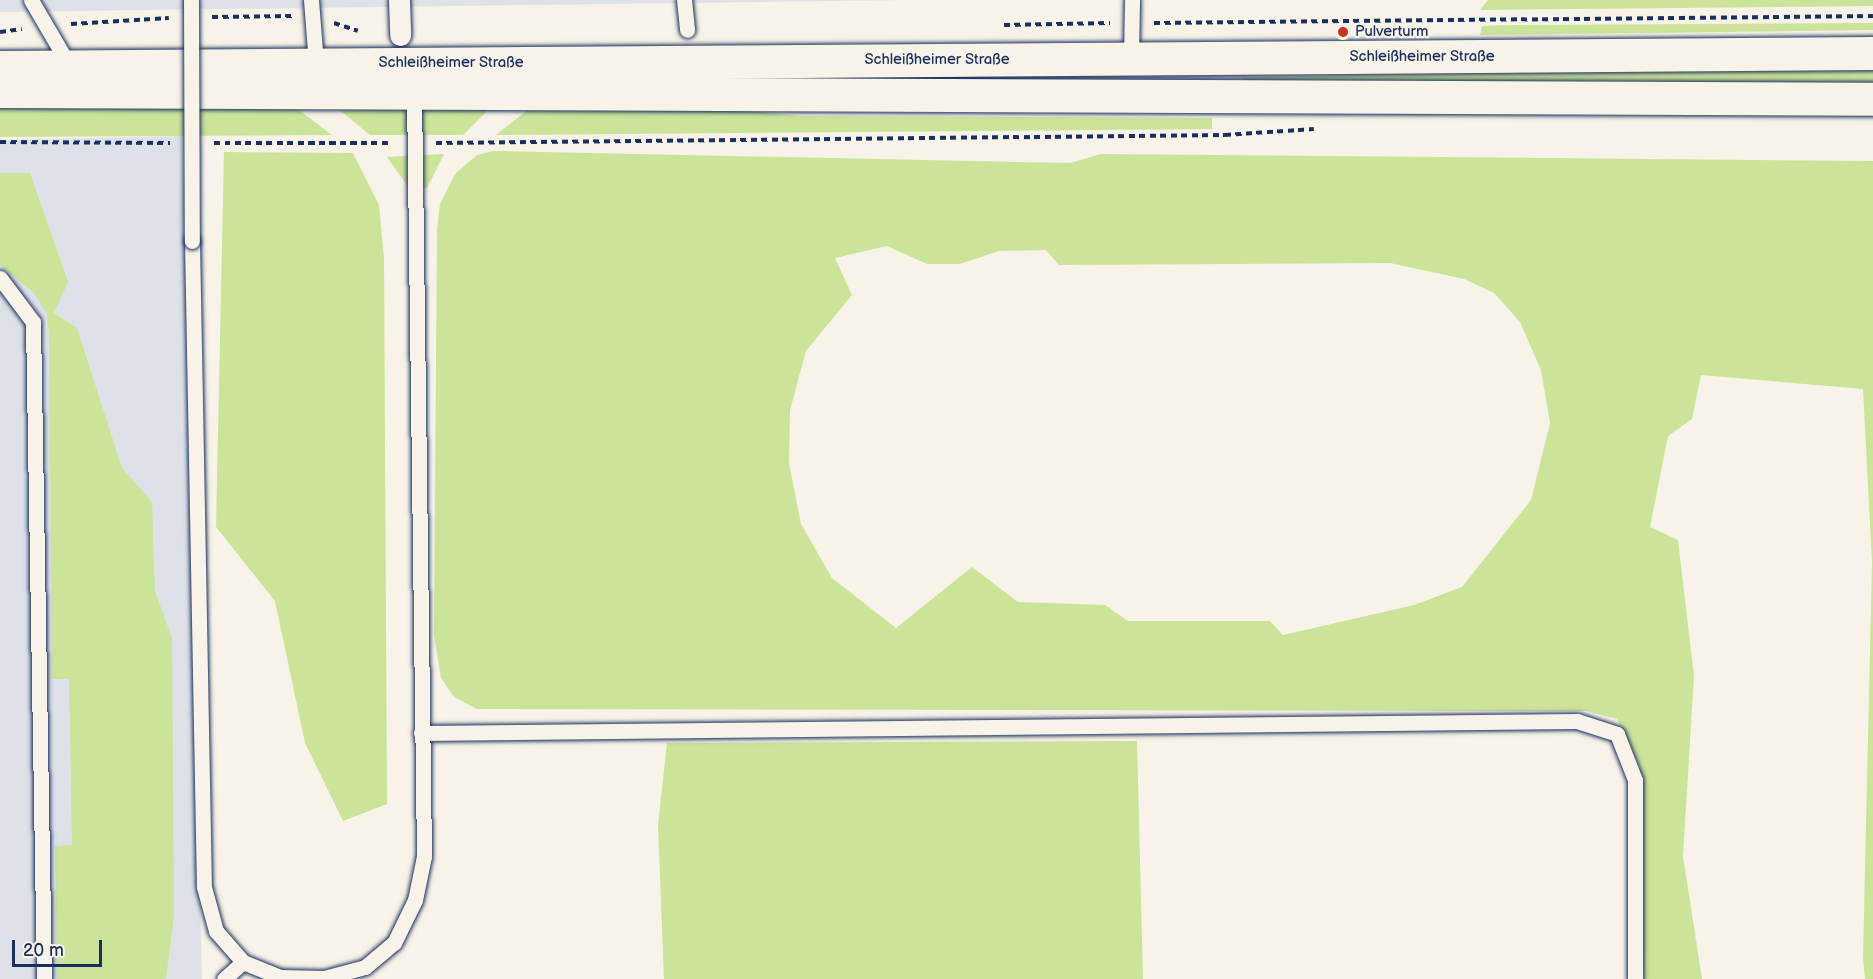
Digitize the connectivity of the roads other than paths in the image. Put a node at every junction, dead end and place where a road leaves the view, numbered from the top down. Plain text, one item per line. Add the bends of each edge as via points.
1 (32, 0) edge
2 (192, 0) edge
3 (311, 0) edge
4 (399, 0) edge
5 (684, 0) edge
6 (1132, 0) edge
7 (687, 30) dead end
8 (400, 35) road end
9 (1873, 53) edge
10 (1131, 58) junction
11 (316, 63) junction
12 (69, 65) junction
13 (0, 67) edge
14 (0, 91) edge
15 (414, 92) junction
16 (1873, 99) edge
17 (0, 278) edge
18 (421, 733) junction
19 (243, 962) junction
20 (44, 979) edge
21 (224, 979) edge
22 (1635, 979) edge

1 - 12 lane
2 - 19 lane, bridge via 192,241 204,886 216,930
3 - 11 lane
4 - 8 street
5 - 7 lane
6 - 10 lane
9 - 10 main road, Schleißheimer Straße
10 - 11 main road, Schleißheimer Straße
11 - 12 main road, Schleißheimer Straße
12 - 13 main road, Schleißheimer Straße
14 - 15 main road, Schleißheimer Straße
15 - 16 main road, Schleißheimer Straße
15 - 18 lane
17 - 20 lane via 33,322
18 - 19 lane via 424,856 415,900 394,943 365,967 324,978 279,977
18 - 22 lane via 1577,721 1617,734 1635,780
19 - 21 lane

